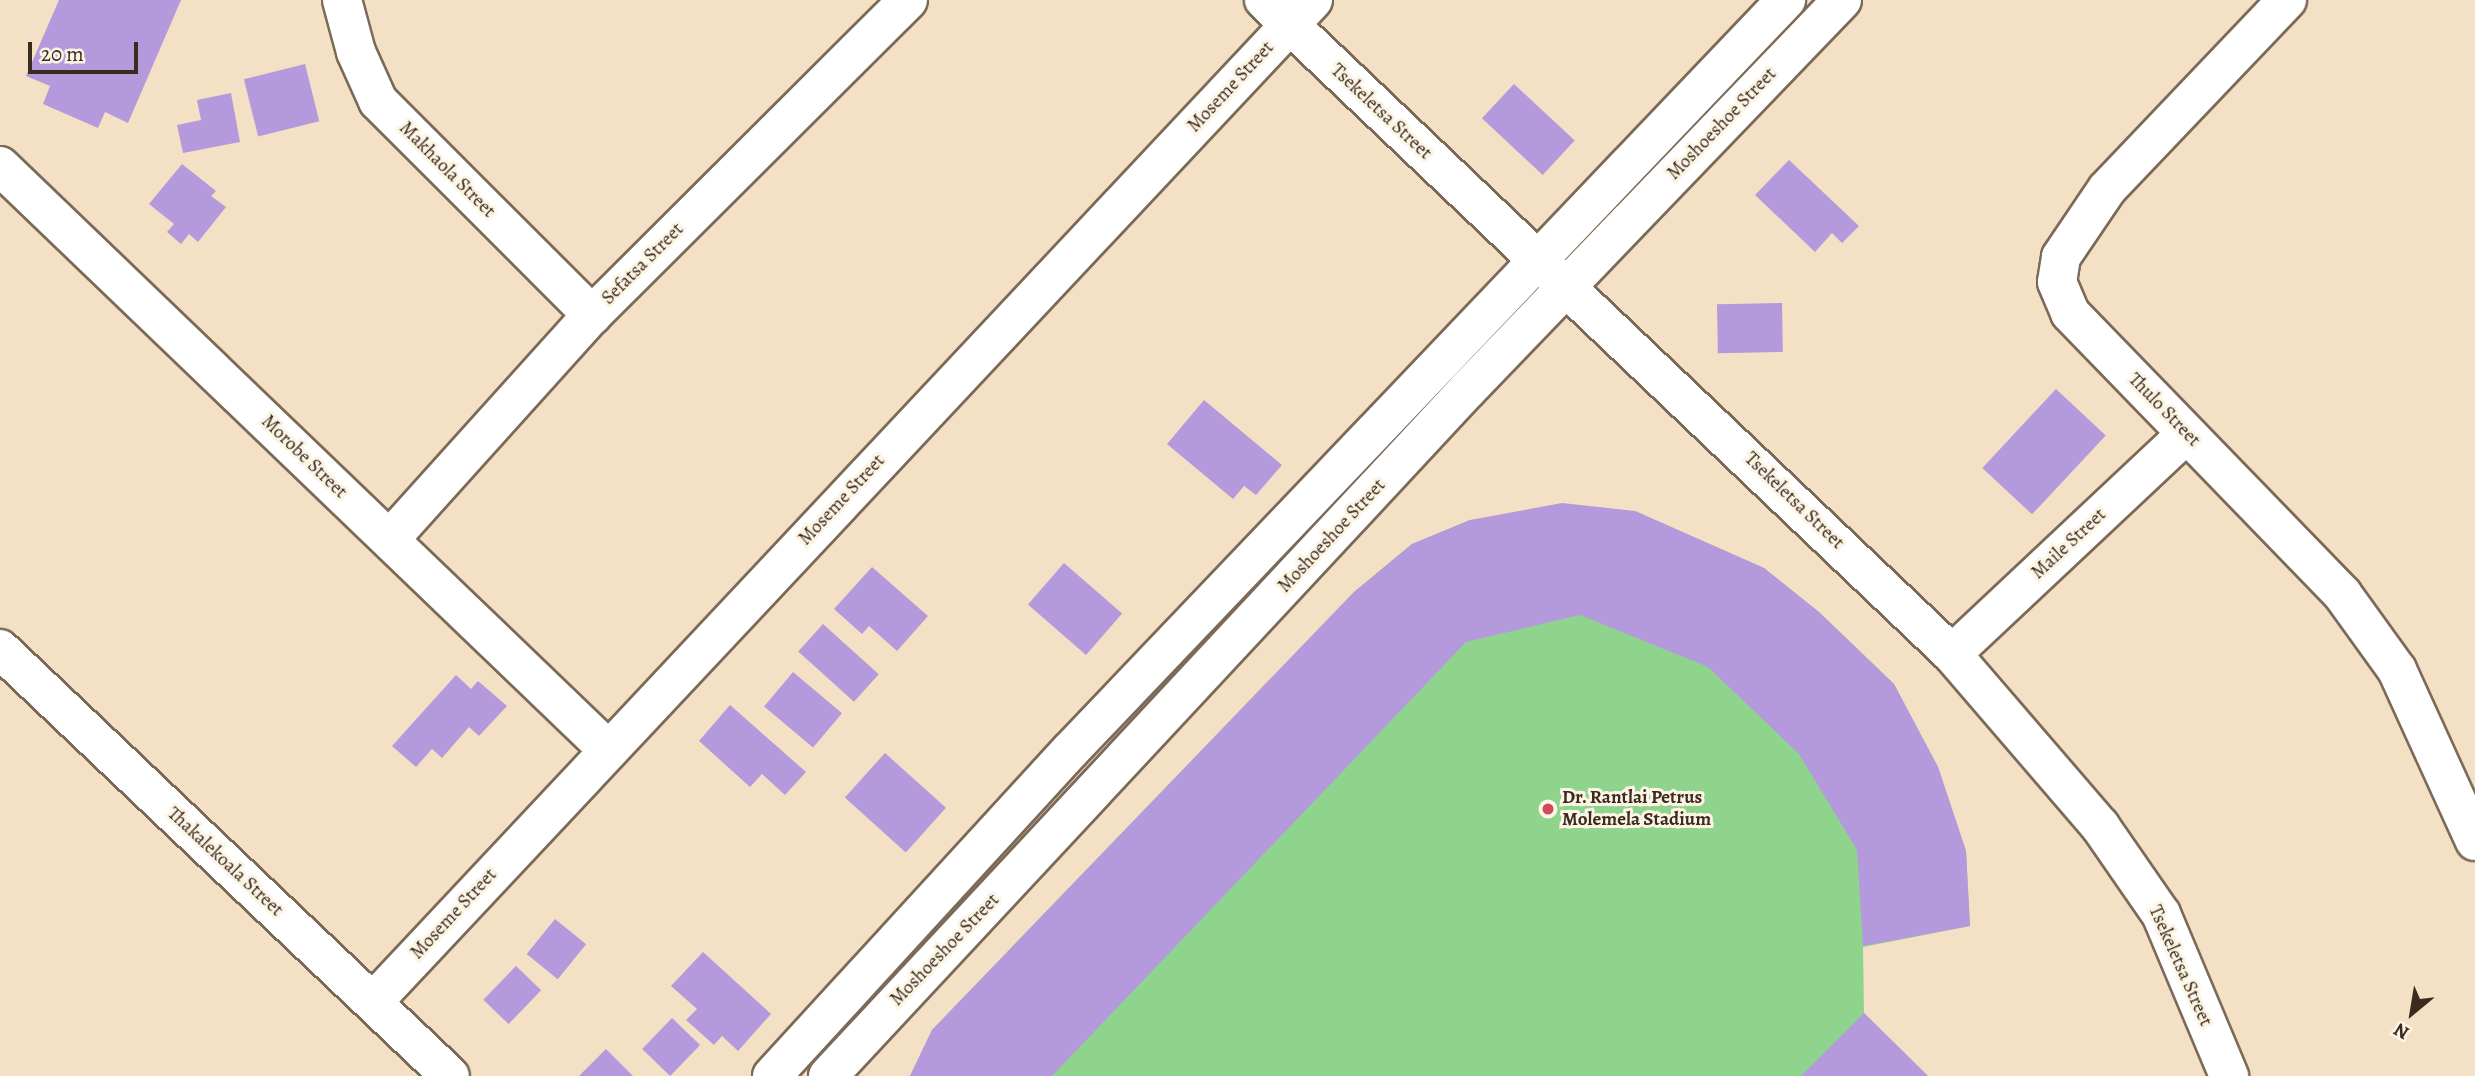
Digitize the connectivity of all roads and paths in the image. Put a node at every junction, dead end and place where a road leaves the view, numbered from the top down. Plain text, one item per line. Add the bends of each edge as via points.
1 (342, 0) edge
2 (908, 0) edge
3 (1786, 0) edge
4 (1842, 0) edge
5 (2287, 0) edge
6 (1288, 9) edge
7 (0, 166) edge
8 (1554, 273) junction
9 (592, 315) junction
10 (2186, 434) junction
11 (390, 539) junction
12 (1952, 653) junction
13 (4, 662) edge
14 (607, 749) junction
15 (2475, 841) edge
16 (373, 1002) junction
17 (450, 1076) edge
18 (772, 1076) edge
19 (828, 1076) edge
20 (2229, 1076) edge

1 - 9 street, Makhaola Street via 356,52 378,100
2 - 9 street, Sefatsa Street
3 - 8 street, Moshoeshoe Street
4 - 8 street, Moshoeshoe Street
5 - 10 street, Thulo Street via 2107,189 2061,257 2057,282 2070,313
6 - 8 street, Tsekeletsa Street
6 - 14 street, Moseme Street
7 - 11 street, Morobe Street
8 - 12 street, Tsekeletsa Street
8 - 18 street, Moshoeshoe Street via 1070,751
8 - 19 street, Moshoeshoe Street
9 - 11 street, Sefatsa Street
10 - 12 street, Maile Street
10 - 15 street, Thulo Street via 2343,595 2397,670
11 - 14 street, Morobe Street
12 - 20 street, Tsekeletsa Street via 2100,826 2161,914
13 - 16 street, Thakalekoala Street
14 - 16 street, Moseme Street
16 - 17 street, Thakalekoala Street

